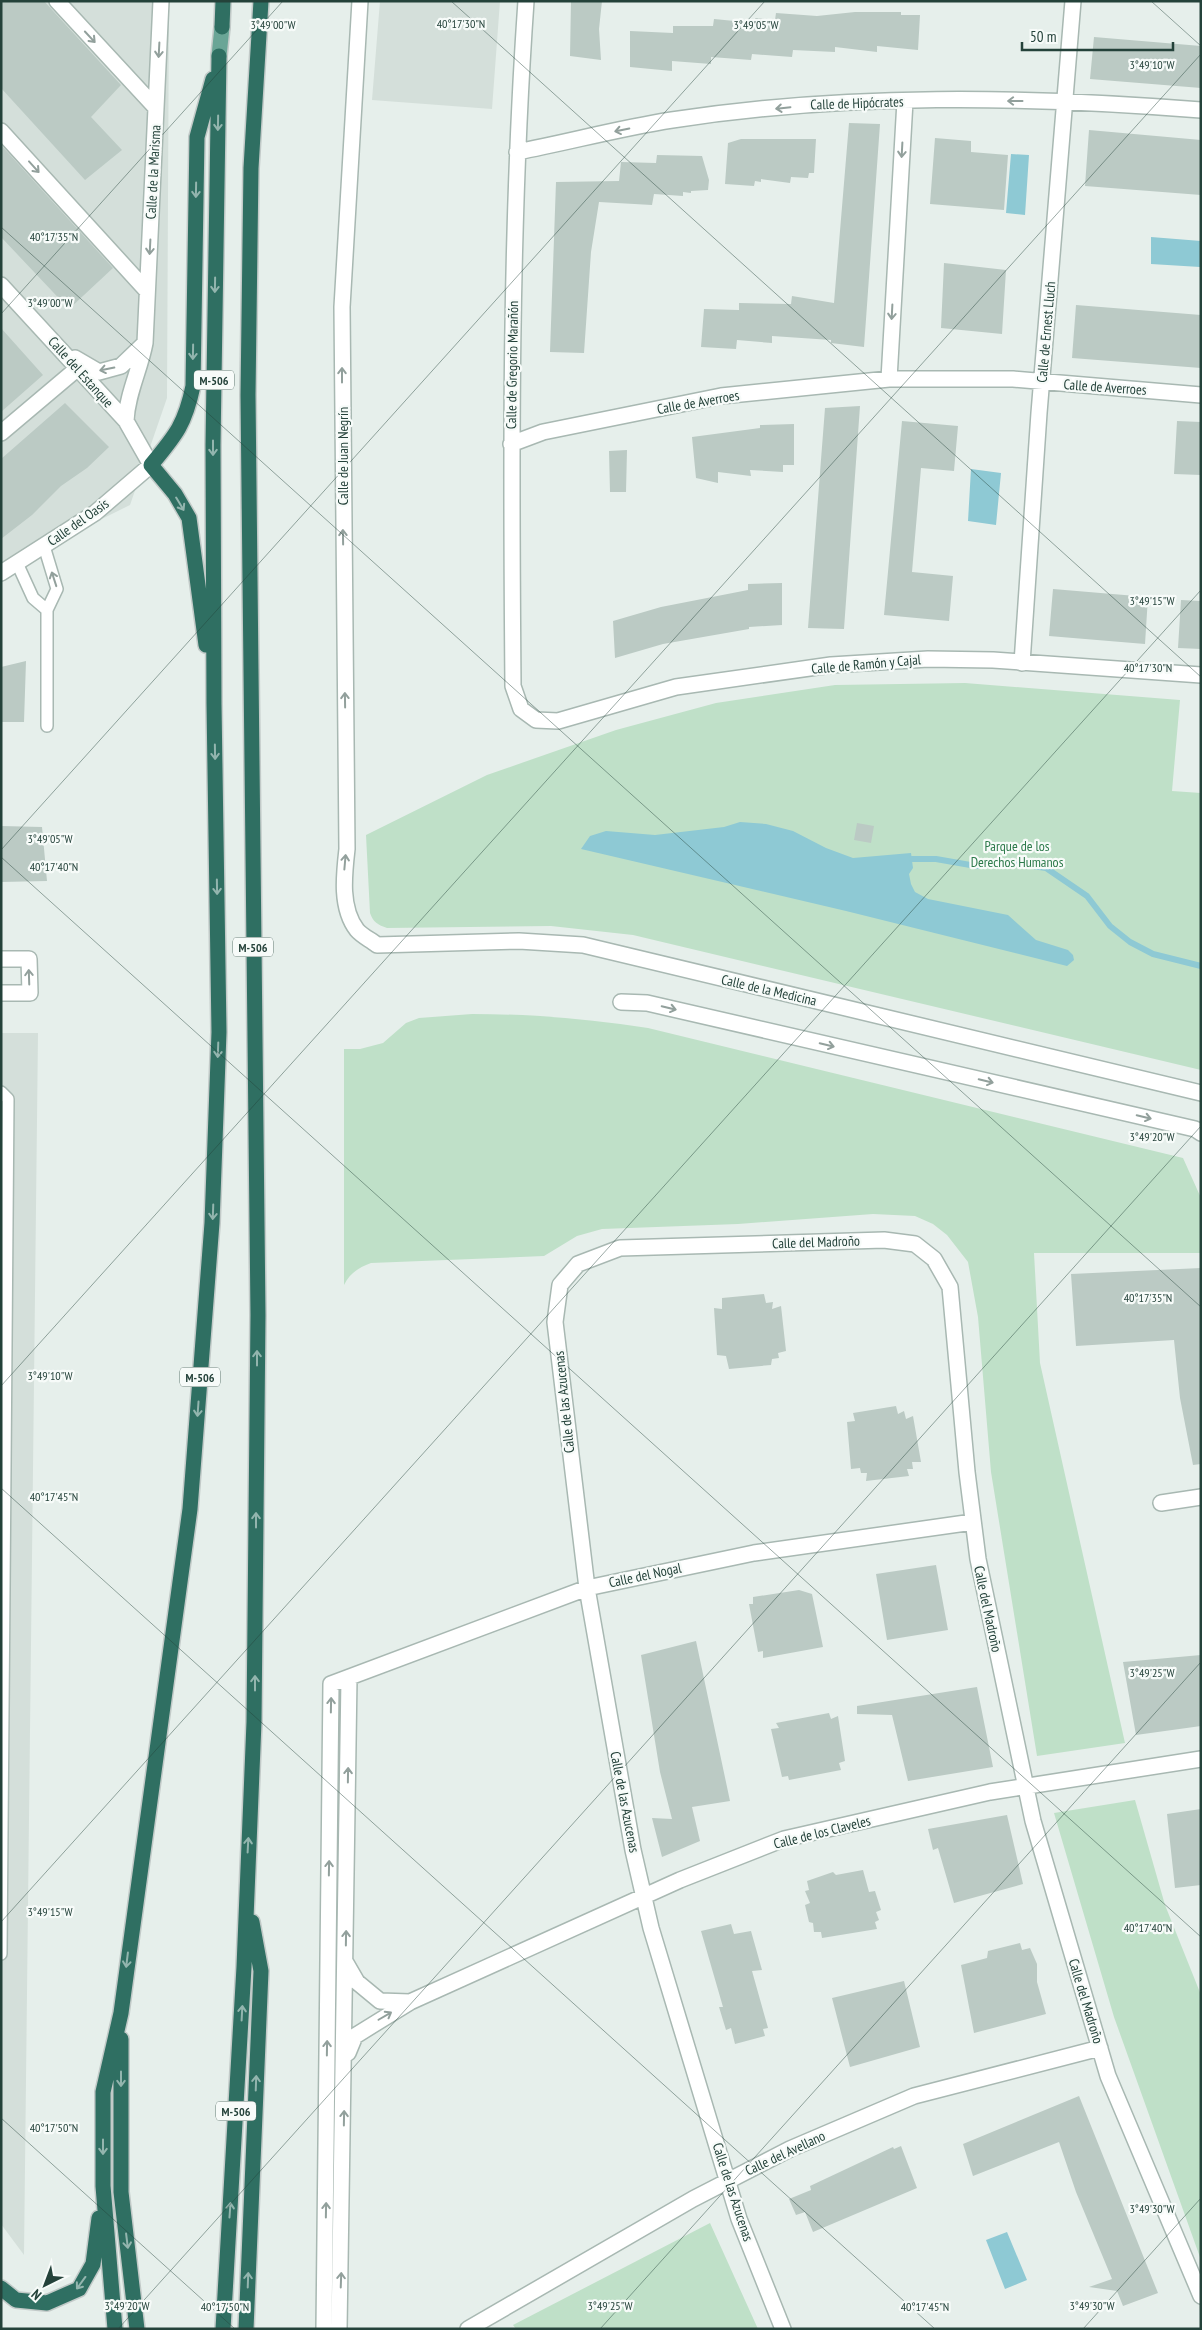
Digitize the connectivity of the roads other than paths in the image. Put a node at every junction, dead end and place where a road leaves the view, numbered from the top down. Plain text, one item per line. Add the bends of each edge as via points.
1 (57, 1) edge
2 (161, 1) edge
3 (223, 1) edge
4 (261, 1) edge
5 (360, 1) edge
6 (526, 1) edge
7 (1073, 1) edge
8 (222, 27) joint
9 (219, 56) junction
10 (1064, 100) junction
11 (905, 101) junction
12 (156, 108) junction
13 (1201, 110) edge
14 (1, 131) edge
15 (517, 152) junction
16 (1, 285) edge
17 (148, 291) junction
18 (145, 343) junction
19 (64, 352) junction
20 (78, 368) junction
21 (889, 379) junction
22 (1041, 383) junction
23 (1201, 395) edge
24 (126, 422) junction
25 (1, 433) edge
26 (511, 444) junction
27 (151, 465) junction
28 (44, 546) junction
29 (17, 563) junction
30 (1, 573) edge
31 (47, 610) junction
32 (1022, 663) junction
33 (1201, 676) edge
34 (214, 704) junction
35 (536, 720) joint
36 (47, 726) dead end
37 (346, 911) joint
38 (1, 959) edge
39 (1, 993) edge
40 (621, 1002) dead end
41 (1, 1092) edge
42 (1201, 1094) edge
43 (1201, 1133) edge
44 (578, 1264) joint
45 (1201, 1498) edge
46 (1161, 1503) dead end
47 (973, 1522) junction
48 (587, 1588) junction
49 (349, 1678) junction
50 (1201, 1759) edge
51 (1025, 1786) junction
52 (246, 1894) junction
53 (644, 1897) junction
54 (1, 1954) edge
55 (346, 1962) junction
56 (410, 2002) junction
57 (121, 2013) junction
58 (1100, 2048) junction
59 (344, 2064) junction
60 (727, 2181) junction
61 (103, 2186) junction
62 (1, 2288) edge
63 (1201, 2296) edge
64 (341, 2326) edge
65 (115, 2329) edge
66 (137, 2329) edge
67 (223, 2329) edge
68 (246, 2329) edge
69 (324, 2329) edge
70 (468, 2329) edge
71 (783, 2329) edge

1 -> 12 street
2 -> 12 street, Calle de la Marisma
3 - 8 highway, M-506
52 -> 4 highway, M-506 via 254,1722 258,1315 248,395 251,168
37 -> 5 street, Calle de Juan Negrín via 342,307
6 - 15 street, Calle de Gregorio Marañón
7 - 10 street, Calle de Ernest Lluch
8 - 9 main road, M-506
9 -> 27 highway via 197,137 193,386 188,413 174,437
9 -> 34 highway, M-506 via 213,445
10 -> 11 street, Calle de Hipócrates
10 - 13 street, Calle de Hipócrates
10 - 22 street, Calle de Ernest Lluch
11 -> 15 street, Calle de Hipócrates via 831,102 672,120
11 -> 21 street
12 -> 17 street, Calle de la Marisma
14 -> 17 street
15 - 26 street, Calle de Gregorio Marañón
16 - 19 street, Calle del Estanque
17 - 18 street, Calle de la Marisma
18 -> 19 street via 121,366 100,372
18 - 24 street, Calle de la Marisma via 142,363 126,403
19 - 20 street, Calle del Estanque
20 - 24 street, Calle del Estanque
20 - 25 street
21 - 22 street, Calle de Averroes via 1013,379
21 - 26 street, Calle de Averroes via 721,396 543,432
22 - 23 street, Calle de Averroes
22 - 32 street, Calle de Ernest Lluch
24 - 27 street, Calle del Estanque
26 - 35 street, Calle de Gregorio Marañón via 513,686 521,709
27 - 28 street, Calle del Oasis via 95,513
27 -> 34 highway via 189,518
28 - 29 street, Calle del Oasis
31 -> 28 lane via 57,589
29 - 30 street, Calle del Oasis
29 - 31 lane via 33,598
31 - 36 lane
32 - 33 street, Calle de Ramón y Cajal
32 - 35 street, Calle de Ramón y Cajal via 928,659 831,665 676,687 558,721
34 -> 57 highway, M-506 via 218,1032 212,1223 190,1510
37 - 42 street, Calle de la Medicina via 358,931 376,944 519,940 583,945
39 -> 38 street via 30,993 29,959
40 -> 43 street via 647,1003 1195,1129
41 - 54 lane via 8,1099
44 - 47 street, Calle del Madroño via 620,1248 884,1240 916,1244 934,1258 950,1287
44 - 48 street, Calle de las Azucenas via 560,1285 555,1322
45 - 46 street
47 - 48 street, Calle del Nogal via 754,1552
47 - 51 street, Calle del Madroño
48 - 49 street, Calle del Nogal
48 - 53 street, Calle de las Azucenas
55 -> 49 street
69 -> 49 street, Calle del Nogal via 331,1684
50 - 51 street, Calle de los Claveles
51 - 53 street, Calle de los Claveles via 784,1839
51 - 58 street, Calle del Madroño via 1032,1821
67 -> 52 highway, M-506
68 -> 52 highway via 261,1971
53 - 56 street, Calle de los Claveles
53 - 60 street, Calle de las Azucenas
55 - 56 street via 357,1982 380,2001
55 - 59 street
59 -> 56 street, Calle de los Claveles via 354,2036
57 -> 61 highway via 103,2092
57 -> 66 highway, M-506 via 121,2192
58 - 60 street, Calle del Avellano via 914,2096 790,2149
58 - 63 street, Calle del Madroño via 1108,2076
64 -> 59 street
60 - 70 street, Calle del Avellano
60 - 71 street, Calle de las Azucenas via 738,2219
61 -> 62 highway via 93,2264 79,2289 47,2303 16,2300
61 - 65 highway

